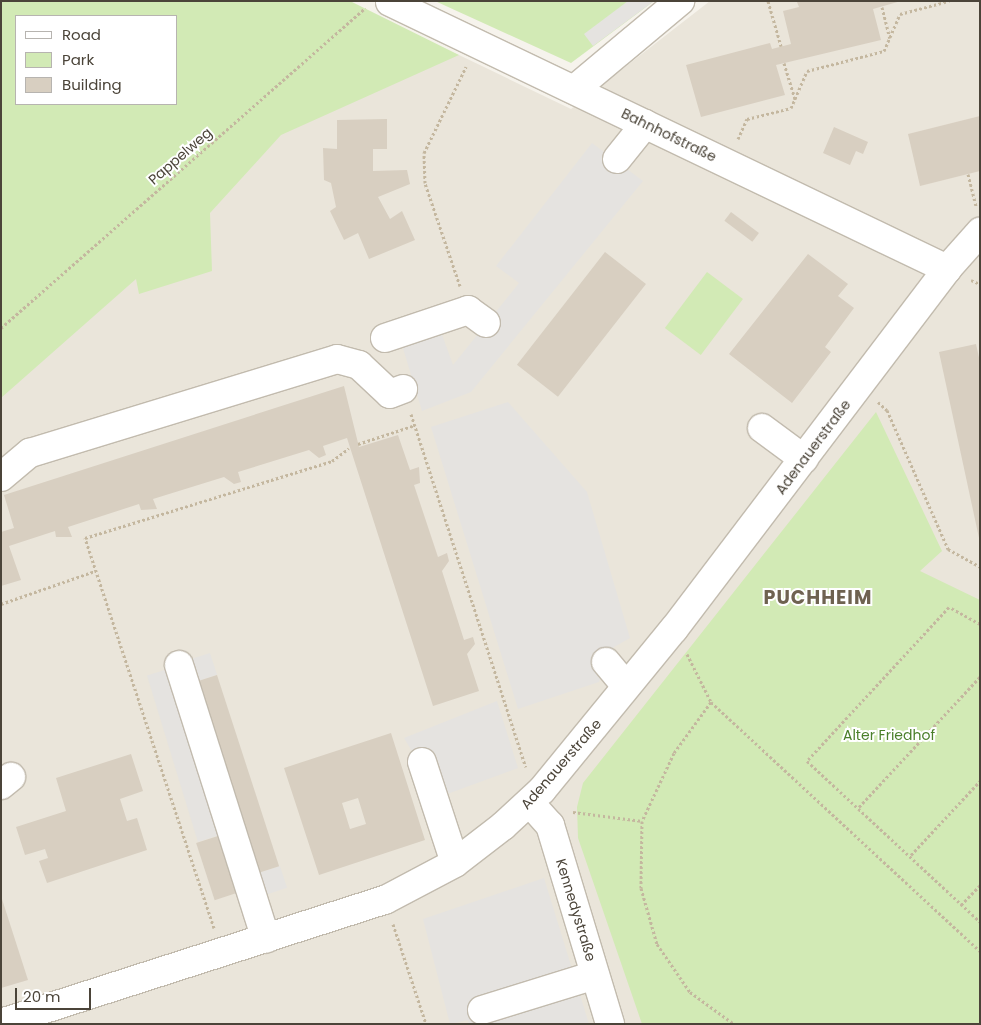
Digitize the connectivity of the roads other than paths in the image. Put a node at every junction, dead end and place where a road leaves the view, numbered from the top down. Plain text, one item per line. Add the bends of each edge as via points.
1 (680, 1) edge
2 (382, 2) edge
3 (576, 88) junction
4 (645, 124) junction
5 (617, 159) dead end
6 (980, 232) edge
7 (947, 269) junction
8 (477, 316) road end
9 (385, 338) dead end
10 (403, 389) road end
11 (762, 428) dead end
12 (804, 459) junction
13 (1, 477) edge
14 (606, 662) dead end
15 (179, 664) dead end
16 (626, 686) junction
17 (422, 762) dead end
18 (536, 796) junction
19 (455, 863) junction
20 (266, 938) junction
21 (595, 975) junction
22 (482, 1010) dead end
23 (1, 1023) edge
24 (610, 1024) edge

1 - 3 street
2 - 3 street, Bahnhofstraße
3 - 4 street, Bahnhofstraße
4 - 5 street
4 - 7 street, Bahnhofstraße
6 - 7 street, Adenauerstraße
7 - 12 street, Adenauerstraße
8 - 9 street
10 - 13 street via 390,394 359,365 337,359 30,454
11 - 12 street
12 - 16 street, Adenauerstraße via 674,629
14 - 16 street
15 - 20 street
16 - 18 street, Adenauerstraße
17 - 19 street
18 - 19 street, Adenauerstraße
18 - 21 street, Kennedystraße via 550,826
19 - 20 street, Adenauerstraße via 385,900
20 - 23 street, Adenauerstraße
21 - 22 street
21 - 24 street, Kennedystraße

